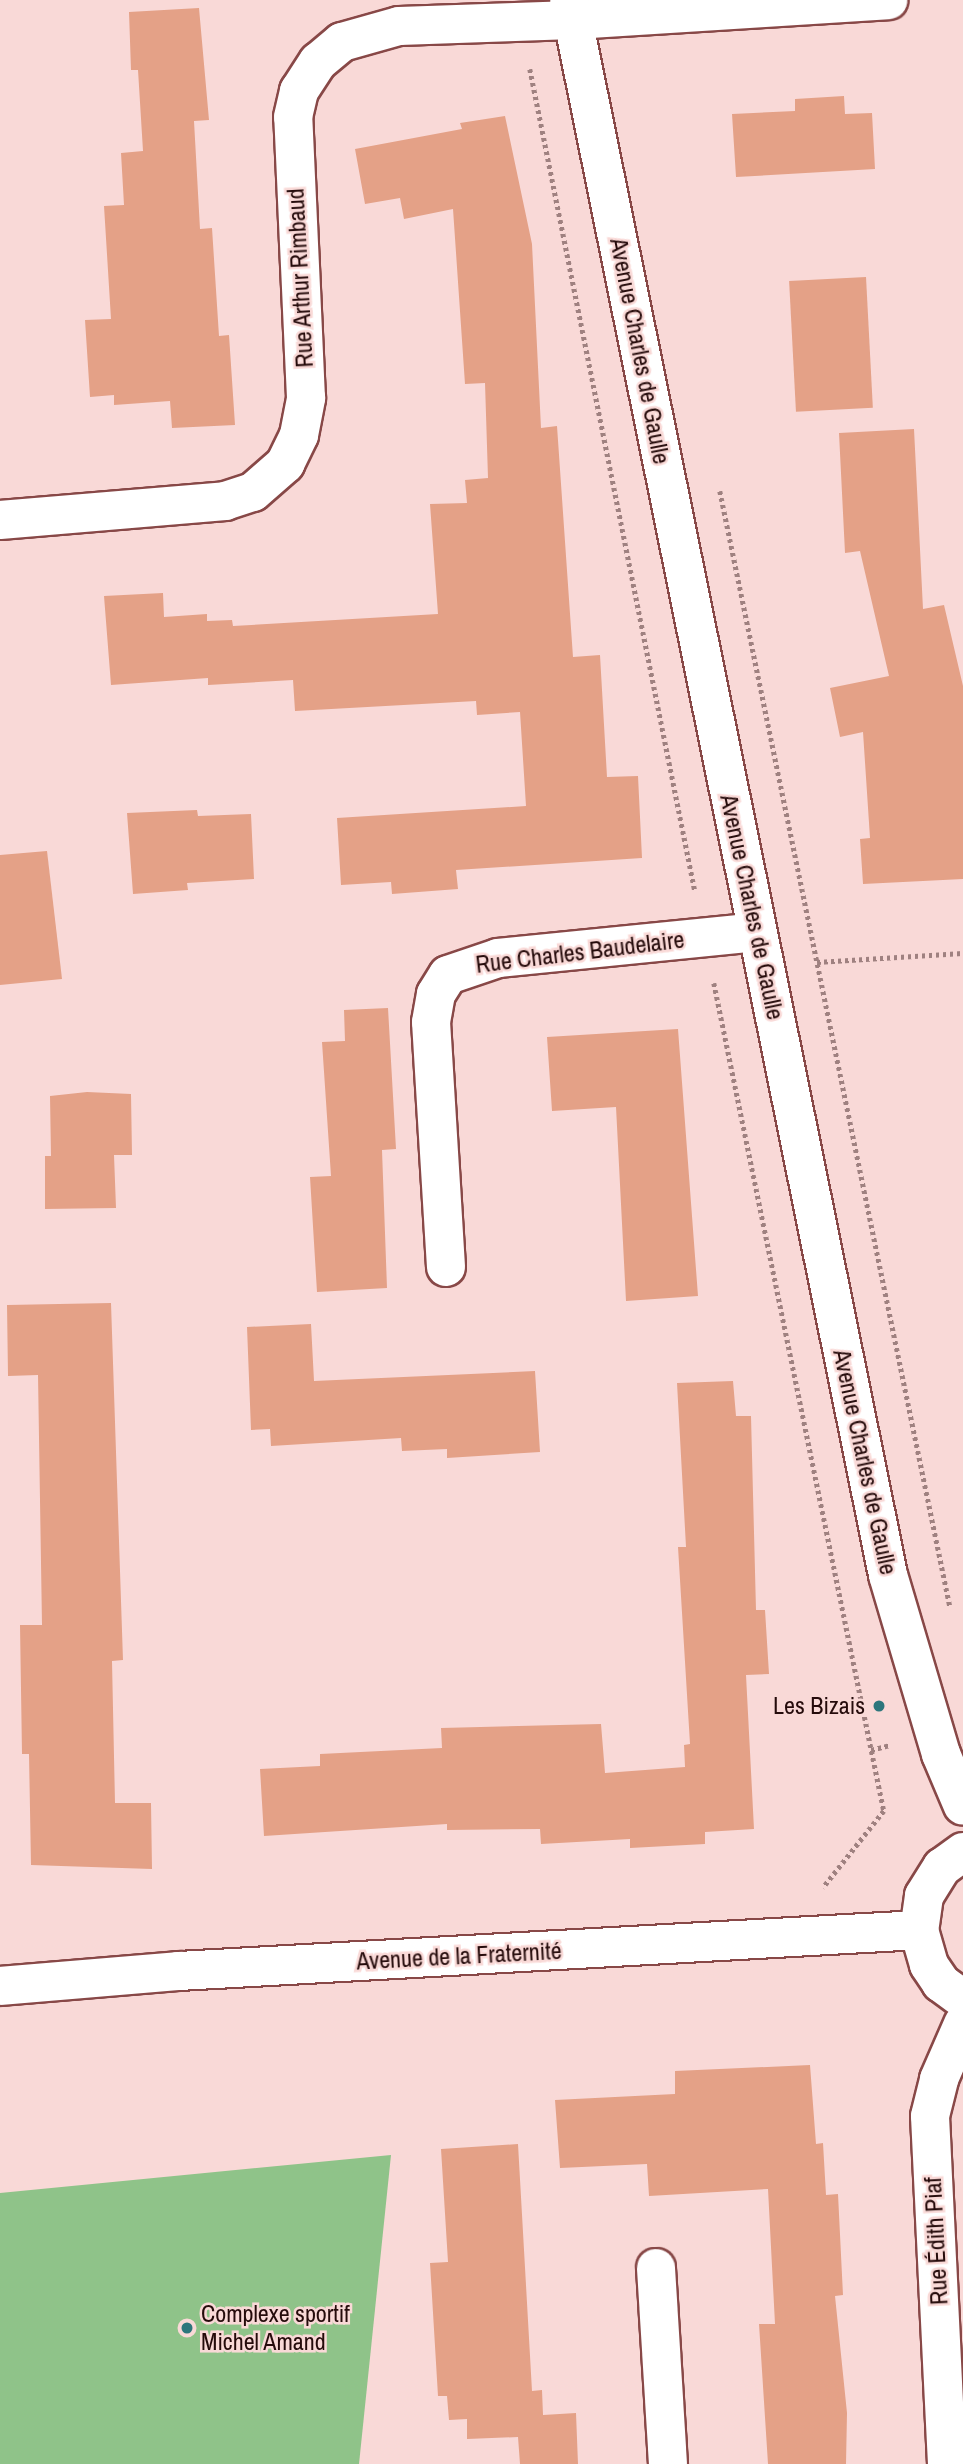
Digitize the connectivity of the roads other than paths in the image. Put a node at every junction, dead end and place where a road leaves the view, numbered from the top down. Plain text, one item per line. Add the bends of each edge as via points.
1 (888, 0) edge
2 (571, 10) edge
3 (0, 520) edge
4 (757, 932) junction
5 (446, 1267) dead end
6 (963, 1806) edge
7 (963, 1852) edge
8 (919, 1930) junction
9 (0, 1986) edge
10 (963, 1998) edge
11 (963, 2024) edge
12 (656, 2268) dead end
13 (668, 2464) edge
14 (947, 2464) edge

1 - 2 street, Rue Arthur Rimbaud
2 - 3 street, Rue Arthur Rimbaud via 399,26 342,42 318,62 299,91 293,117 306,398 299,435 271,480 253,492 192,506
2 - 4 street, Avenue Charles de Gaulle
4 - 5 street, Rue Charles Baudelaire via 498,958 448,975 436,994 432,1022
4 - 6 street, Avenue Charles de Gaulle via 888,1575 941,1754
7 - 8 street via 942,1867 924,1896
8 - 9 street, Avenue de la Fraternité via 179,1971
8 - 10 street via 929,1965 941,1983
11 - 14 street, Rue Édith Piaf via 939,2079 930,2116
12 - 13 street

